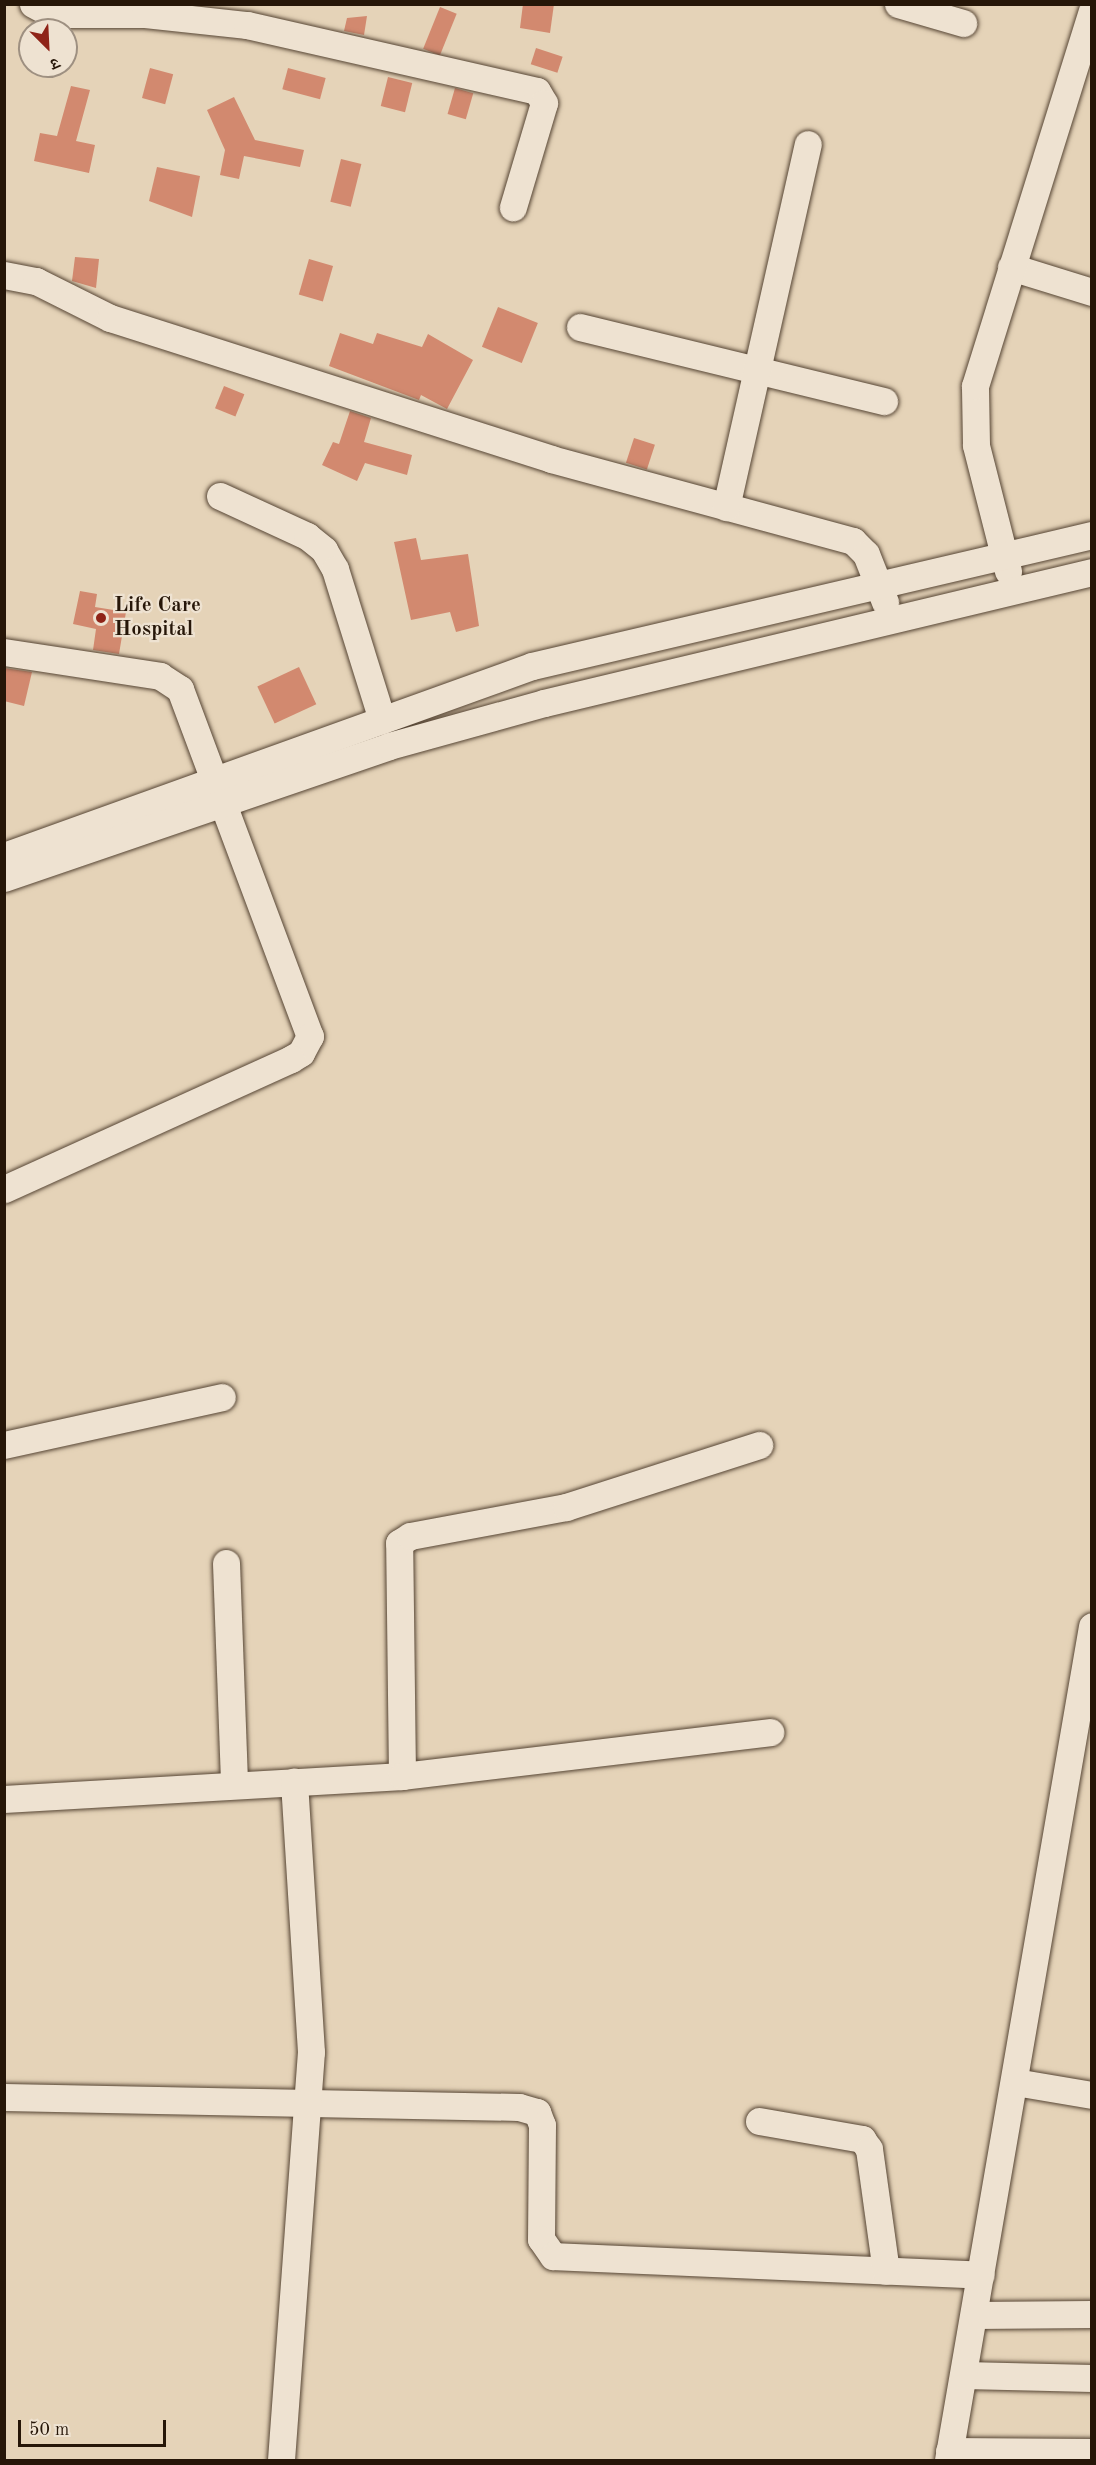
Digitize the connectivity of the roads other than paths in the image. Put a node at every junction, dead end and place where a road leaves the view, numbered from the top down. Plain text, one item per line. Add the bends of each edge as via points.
1 (33, 4) edge
2 (898, 4) edge
3 (1090, 21) edge
4 (963, 23) dead end
5 (808, 144) dead end
6 (513, 207) dead end
7 (1011, 267) junction
8 (4, 275) edge
9 (1092, 292) edge
10 (580, 327) dead end
11 (757, 371) junction
12 (884, 401) dead end
13 (220, 496) dead end
14 (726, 507) junction
15 (1092, 535) edge
16 (1004, 555) junction
17 (1092, 572) edge
18 (878, 585) junction
19 (1013, 590) junction
20 (892, 620) junction
21 (4, 652) edge
22 (382, 720) junction
23 (219, 790) junction
24 (4, 856) edge
25 (4, 878) edge
26 (4, 1189) edge
27 (222, 1398) dead end
28 (4, 1445) edge
29 (759, 1445) dead end
30 (226, 1563) dead end
31 (1092, 1626) edge
32 (770, 1732) dead end
33 (402, 1776) junction
34 (294, 1782) junction
35 (234, 1785) junction
36 (4, 1799) edge
37 (1015, 2082) junction
38 (1092, 2096) edge
39 (4, 2097) edge
40 (307, 2103) junction
41 (759, 2121) dead end
42 (886, 2271) junction
43 (981, 2276) junction
44 (1092, 2314) edge
45 (974, 2315) junction
46 (964, 2375) junction
47 (1092, 2378) edge
48 (1092, 2452) edge
49 (949, 2456) edge
50 (280, 2460) edge

1 - 6 street via 52,14 145,14 246,25 537,91 544,103
2 - 4 street
3 - 7 street
5 - 11 street
7 - 9 street
7 - 16 street via 982,358 973,407 976,445
8 - 14 street via 36,281 110,318 338,392 551,459
10 - 11 street
11 - 12 street
11 - 14 street
13 - 22 street via 307,536 324,550 335,569
14 - 18 street via 853,541 866,554
15 - 16 street
16 - 18 street
16 - 19 street
17 - 19 street
18 - 20 street
18 - 22 street via 532,666
19 - 20 street
20 - 23 street via 544,703
21 - 23 street via 173,681 186,699
22 - 23 street
23 - 24 street
23 - 25 street
23 - 26 street via 309,1025 307,1045 291,1059
27 - 28 street
29 - 33 street via 574,1504 410,1536 399,1543
30 - 35 street
31 - 37 street
32 - 33 street
33 - 34 street
34 - 35 street
34 - 40 street via 310,2011
35 - 36 street
37 - 38 street
37 - 43 street
39 - 40 street
40 - 42 street via 519,2107 537,2112 542,2125 541,2239 546,2254
40 - 50 street
41 - 42 street via 862,2139 869,2149
42 - 43 street
43 - 45 street
44 - 45 street
45 - 46 street
46 - 47 street
46 - 49 street
48 - 49 street

